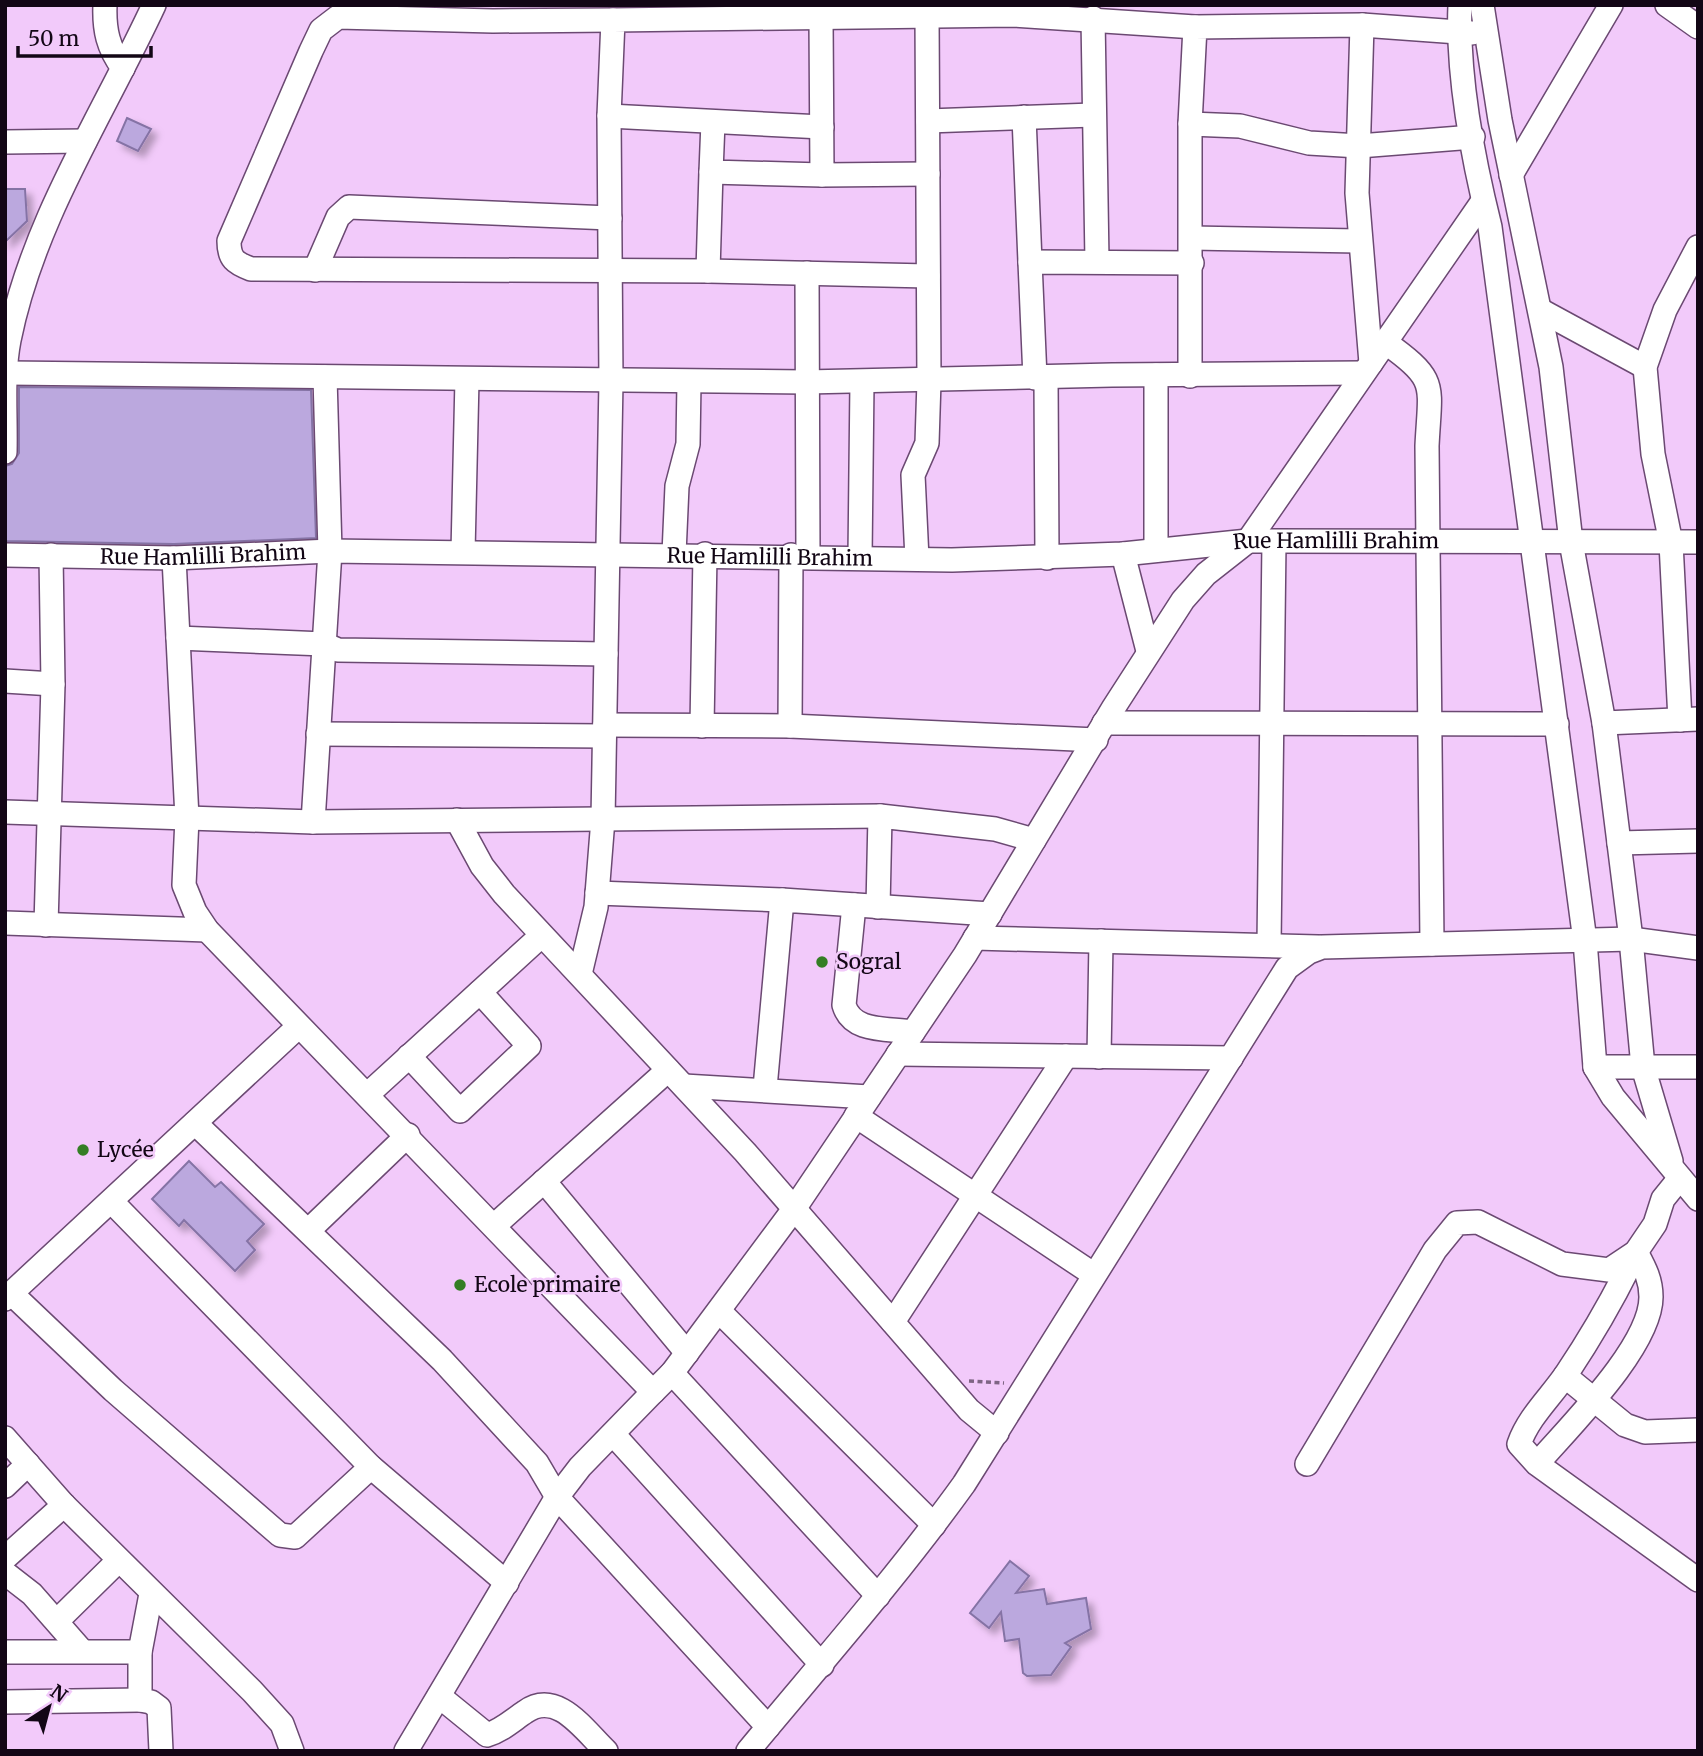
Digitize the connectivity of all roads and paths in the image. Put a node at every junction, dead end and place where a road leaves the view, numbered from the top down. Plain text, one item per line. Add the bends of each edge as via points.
1 (105, 5) edge
2 (154, 5) edge
3 (1460, 5) edge
4 (1482, 5) edge
5 (1611, 5) edge
6 (1667, 5) edge
7 (960, 10) edge
8 (1134, 13) edge
9 (927, 15) junction
10 (1219, 16) edge
11 (821, 18) junction
12 (1093, 18) junction
13 (613, 20) junction
14 (1362, 25) junction
15 (1195, 27) junction
16 (1698, 27) edge
17 (1486, 32) junction
18 (1459, 33) junction
19 (123, 68) junction
20 (1093, 115) junction
21 (609, 116) junction
22 (1024, 117) junction
23 (928, 121) junction
24 (713, 122) junction
25 (1191, 124) junction
26 (822, 127) junction
27 (1472, 137) junction
28 (85, 141) junction
29 (5, 142) edge
30 (1359, 146) junction
31 (711, 172) junction
32 (928, 174) junction
33 (822, 175) junction
34 (1511, 175) junction
35 (1483, 201) junction
36 (1520, 217) junction
37 (610, 218) junction
38 (1490, 227) junction
39 (1192, 238) junction
40 (1359, 241) junction
41 (1698, 247) edge
42 (1097, 261) junction
43 (1030, 262) junction
44 (1192, 262) junction
45 (315, 270) junction
46 (611, 271) junction
47 (708, 271) junction
48 (807, 273) junction
49 (928, 276) junction
50 (1540, 310) junction
51 (7, 342) edge
52 (1385, 342) junction
53 (1645, 367) junction
54 (1367, 368) junction
55 (8, 373) junction
56 (1156, 375) junction
57 (1190, 376) junction
58 (325, 377) junction
59 (1041, 378) junction
60 (467, 379) junction
61 (611, 380) junction
62 (929, 381) junction
63 (689, 382) junction
64 (806, 382) junction
65 (862, 382) junction
66 (5, 452) edge
67 (1248, 541) junction
68 (1274, 542) junction
69 (1571, 542) junction
70 (1671, 542) junction
71 (1698, 542) edge
72 (1428, 543) junction
73 (1533, 543) junction
74 (1156, 550) junction
75 (330, 551) junction
76 (463, 552) junction
77 (608, 554) junction
78 (674, 554) junction
79 (705, 554) junction
80 (1123, 554) junction
81 (5, 555) edge
82 (51, 555) junction
83 (799, 556) junction
84 (860, 557) junction
85 (174, 558) junction
86 (1046, 558) junction
87 (917, 559) junction
88 (178, 638) junction
89 (324, 644) junction
90 (1148, 651) junction
91 (606, 654) junction
92 (5, 681) edge
93 (53, 684) junction
94 (1689, 720) edge
95 (1430, 723) junction
96 (1604, 723) junction
97 (1272, 724) junction
98 (1557, 724) junction
99 (702, 726) junction
100 (790, 726) junction
101 (605, 730) junction
102 (1100, 732) junction
103 (318, 734) junction
104 (5, 812) edge
105 (48, 813) junction
106 (880, 816) junction
107 (187, 818) junction
108 (603, 819) junction
109 (457, 820) junction
110 (313, 822) junction
111 (1034, 840) junction
112 (1698, 841) edge
113 (1619, 843) junction
114 (597, 893) junction
115 (782, 900) junction
116 (854, 905) junction
117 (878, 907) junction
118 (990, 914) junction
119 (5, 923) edge
120 (46, 925) junction
121 (207, 930) junction
122 (541, 936) junction
123 (975, 938) junction
124 (1631, 939) junction
125 (1101, 941) junction
126 (1585, 941) junction
127 (1432, 944) junction
128 (1269, 946) junction
129 (1322, 947) junction
130 (1698, 948) edge
131 (580, 974) junction
132 (480, 992) junction
133 (299, 1026) junction
134 (913, 1032) junction
135 (898, 1054) junction
136 (409, 1056) junction
137 (1066, 1056) junction
138 (1099, 1057) junction
139 (1231, 1058) junction
140 (1595, 1067) junction
141 (1643, 1067) junction
142 (1698, 1067) edge
143 (676, 1078) junction
144 (765, 1088) junction
145 (368, 1094) junction
146 (869, 1097) junction
147 (856, 1116) junction
148 (195, 1123) junction
149 (408, 1135) junction
150 (1677, 1175) junction
151 (544, 1181) junction
152 (974, 1194) junction
153 (1698, 1199) edge
154 (112, 1202) junction
155 (794, 1209) junction
156 (495, 1225) junction
157 (309, 1230) junction
158 (1636, 1252) junction
159 (1093, 1274) junction
160 (8, 1296) edge
161 (719, 1311) junction
162 (893, 1322) junction
163 (687, 1353) junction
164 (672, 1373) junction
165 (1565, 1376) junction
166 (943, 1380) junction
167 (1024, 1384) junction
168 (653, 1392) junction
169 (1594, 1398) junction
170 (1698, 1430) edge
171 (997, 1433) junction
172 (613, 1434) junction
173 (5, 1438) edge
174 (28, 1464) junction
175 (1307, 1464) dead end
176 (1537, 1464) junction
177 (371, 1467) junction
178 (5, 1486) edge
179 (557, 1497) junction
180 (64, 1505) junction
181 (934, 1525) junction
182 (5, 1558) edge
183 (118, 1560) junction
184 (5, 1573) edge
185 (1698, 1580) edge
186 (507, 1583) junction
187 (151, 1594) junction
188 (878, 1596) junction
189 (57, 1621) junction
190 (82, 1651) junction
191 (5, 1652) edge
192 (140, 1652) junction
193 (822, 1665) junction
194 (439, 1696) junction
195 (140, 1700) junction
196 (5, 1702) edge
197 (768, 1727) junction
198 (161, 1751) edge
199 (292, 1751) edge
200 (406, 1751) edge
201 (606, 1751) edge
202 (748, 1751) edge

1 - 19 street via 104,28
2 - 19 street
3 - 18 street
4 - 17 street
5 - 34 street
6 - 16 street
7 - 9 street
7 - 12 street
8 - 12 street
8 - 15 street
9 - 11 street
9 - 23 street
10 - 14 street
10 - 15 street
11 - 13 street
11 - 26 street
12 - 20 street
13 - 21 street
13 - 45 street via 338,17 330,22 311,51 229,241 235,264 251,269
14 - 18 street
14 - 30 street
15 - 25 street
17 - 18 street
17 - 34 street
18 - 27 street
19 - 28 street
20 - 22 street
20 - 42 street
21 - 24 street
21 - 37 street
22 - 23 street
22 - 43 street
23 - 32 street
24 - 26 street
24 - 31 street
25 - 30 street via 1240,126 1309,143
25 - 39 street
26 - 33 street
27 - 30 street
27 - 35 street
28 - 29 street
28 - 51 street via 33,256
30 - 40 street
31 - 33 street
31 - 47 street
32 - 33 street
32 - 49 street
34 - 36 street
35 - 38 street
35 - 52 street
36 - 38 street
36 - 50 street
37 - 45 street via 349,207 338,217
37 - 46 street
38 - 73 street
39 - 40 street
39 - 44 street
40 - 54 street
41 - 53 street via 1665,310
42 - 43 street
42 - 44 street
43 - 59 street
44 - 57 street
45 - 46 street
46 - 47 street
46 - 61 street
47 - 48 street
48 - 49 street
48 - 64 street
49 - 62 street
50 - 53 street
50 - 69 street
51 - 55 street
52 - 54 street
52 - 72 street via 1422,370 1430,388
53 - 70 street via 1653,454
54 - 57 street
54 - 67 street
55 - 58 street
55 - 66 street
56 - 57 street
56 - 59 street
56 - 74 street
58 - 60 street
58 - 75 street
59 - 62 street
59 - 86 street
60 - 61 street
60 - 76 street
61 - 63 street
61 - 77 street
62 - 65 street
62 - 87 street via 927,443 914,475
63 - 64 street
63 - 78 street via 688,444 677,486
64 - 65 street
64 - 83 street
65 - 84 street
67 - 68 street, Rue Hamlilli Brahim
67 - 74 street, Rue Hamlilli Brahim
67 - 90 street via 1206,574
68 - 72 street, Rue Hamlilli Brahim
68 - 97 street
69 - 70 street, Rue Hamlilli Brahim
69 - 73 street, Rue Hamlilli Brahim
69 - 96 street
70 - 71 street, Rue Hamlilli Brahim
70 - 94 street
72 - 73 street, Rue Hamlilli Brahim
72 - 95 street
73 - 98 street
74 - 80 street, Rue Hamlilli Brahim
75 - 76 street, Rue Hamlilli Brahim
75 - 85 street, Rue Hamlilli Brahim
75 - 89 street
76 - 77 street, Rue Hamlilli Brahim
77 - 78 street, Rue Hamlilli Brahim
77 - 91 street
78 - 79 street, Rue Hamlilli Brahim
79 - 83 street, Rue Hamlilli Brahim
79 - 99 street
80 - 86 street, Rue Hamlilli Brahim
80 - 90 street
81 - 82 street, Rue Hamlilli Brahim
82 - 85 street, Rue Hamlilli Brahim
82 - 93 street
83 - 84 street, Rue Hamlilli Brahim
83 - 100 street
84 - 87 street, Rue Hamlilli Brahim
85 - 88 street
86 - 87 street, Rue Hamlilli Brahim
88 - 89 street
88 - 107 street
89 - 91 street via 338,650
89 - 103 street
90 - 102 street
91 - 101 street
92 - 93 street
93 - 105 street
94 - 96 street
95 - 97 street
95 - 98 street
95 - 127 street
96 - 113 street
97 - 102 street
97 - 128 street
98 - 126 street
99 - 100 street
99 - 101 street
100 - 102 street
101 - 103 street
101 - 108 street
102 - 111 street
103 - 110 street
104 - 105 street
105 - 107 street
105 - 120 street
106 - 108 street
106 - 111 street via 995,829
106 - 117 street
107 - 110 street
107 - 121 street via 184,885
108 - 109 street
108 - 114 street
109 - 110 street
109 - 122 street via 482,866
111 - 118 street
112 - 113 street
113 - 124 street
114 - 115 street
114 - 131 street
115 - 116 street
115 - 144 street
116 - 117 street
116 - 134 street via 844,1005 847,1016 855,1024
117 - 118 street
118 - 123 street
119 - 120 street
120 - 121 street
121 - 133 street
122 - 131 street
122 - 132 street
123 - 125 street
123 - 134 street
124 - 126 street
124 - 130 street
124 - 141 street
125 - 128 street
125 - 138 street
126 - 127 street
126 - 140 street
127 - 129 street
128 - 129 street
129 - 139 street via 1287,968
131 - 143 street
132 - 136 street
132 - 136 street via 529,1046 460,1111
133 - 145 street
133 - 148 street
134 - 135 street
135 - 137 street
135 - 146 street
136 - 145 street
137 - 138 street
137 - 152 street
138 - 139 street
139 - 159 street
140 - 141 street
140 - 150 street via 1613,1097
141 - 142 street
141 - 150 street
143 - 144 street
143 - 151 street
143 - 155 street
144 - 146 street
145 - 149 street
146 - 147 street
147 - 152 street
147 - 155 street
148 - 154 street
148 - 157 street
149 - 156 street
149 - 157 street
150 - 153 street
150 - 158 street via 1655,1224
151 - 156 street
151 - 163 street
152 - 159 street
152 - 162 street
154 - 160 street
154 - 177 street
155 - 161 street
155 - 162 street
156 - 168 street
157 - 179 street via 442,1360 537,1463
158 - 165 street via 1611,1304
158 - 169 street via 1649,1274 1651,1299 1642,1336
158 - 175 street via 1609,1270 1562,1264 1478,1222 1457,1223 1435,1250
159 - 167 street
160 - 177 street via 280,1535 295,1537
161 - 163 street
161 - 181 street
162 - 166 street
163 - 164 street
164 - 168 street
164 - 188 street
165 - 169 street
165 - 176 street via 1525,1427 1518,1444
166 - 167 path
166 - 171 street
167 - 171 street
168 - 172 street
169 - 170 street via 1625,1425 1645,1432
169 - 176 street
171 - 181 street
172 - 179 street
172 - 193 street
173 - 174 street
174 - 178 street
174 - 180 street
176 - 185 street
177 - 186 street
179 - 186 street
179 - 197 street
180 - 182 street
180 - 183 street
181 - 188 street
183 - 187 street
183 - 189 street
184 - 189 street
186 - 194 street
187 - 192 street
187 - 199 street via 282,1724
188 - 193 street
189 - 190 street
190 - 191 street
190 - 192 street
192 - 195 street
193 - 197 street
194 - 200 street
194 - 201 street via 487,1735 537,1705 551,1704
195 - 196 street
195 - 198 street via 159,1708
197 - 202 street

